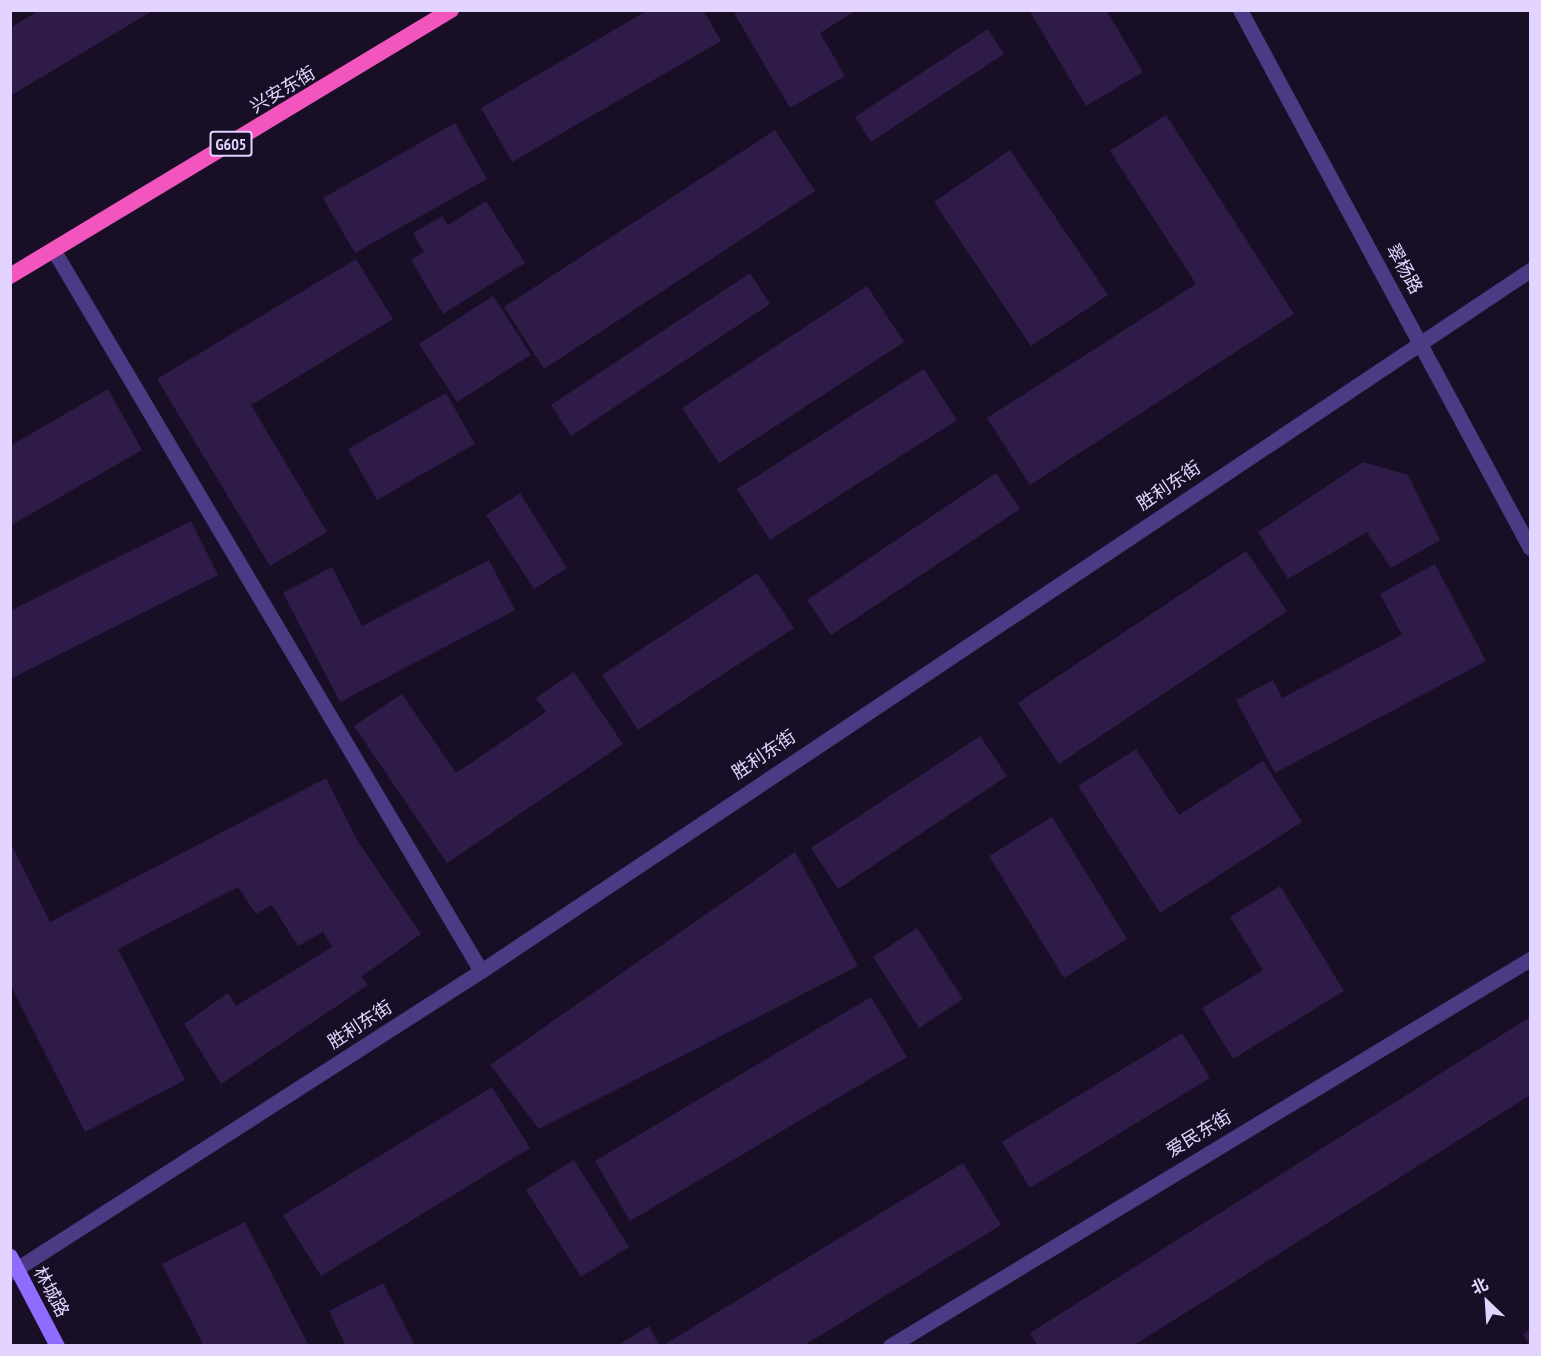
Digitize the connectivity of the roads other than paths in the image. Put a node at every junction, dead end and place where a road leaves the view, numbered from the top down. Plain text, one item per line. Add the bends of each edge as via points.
1 (451, 10) edge
2 (1240, 10) edge
3 (54, 251) junction
4 (1530, 270) edge
5 (10, 276) edge
6 (1422, 341) junction
7 (1530, 548) edge
8 (1530, 959) edge
9 (481, 971) junction
10 (13, 1266) edge
11 (57, 1346) edge
12 (890, 1346) edge

1 - 3 highway, 兴安东街 / G605
2 - 6 street, 翠杨路
3 - 5 highway, 兴安东街 / G605
3 - 9 street
4 - 6 street, 胜利东街
6 - 7 street, 翠杨路
6 - 9 street, 胜利东街
8 - 12 street, 爱民东街
9 - 10 street, 胜利东街
10 - 11 main road, 林城路

